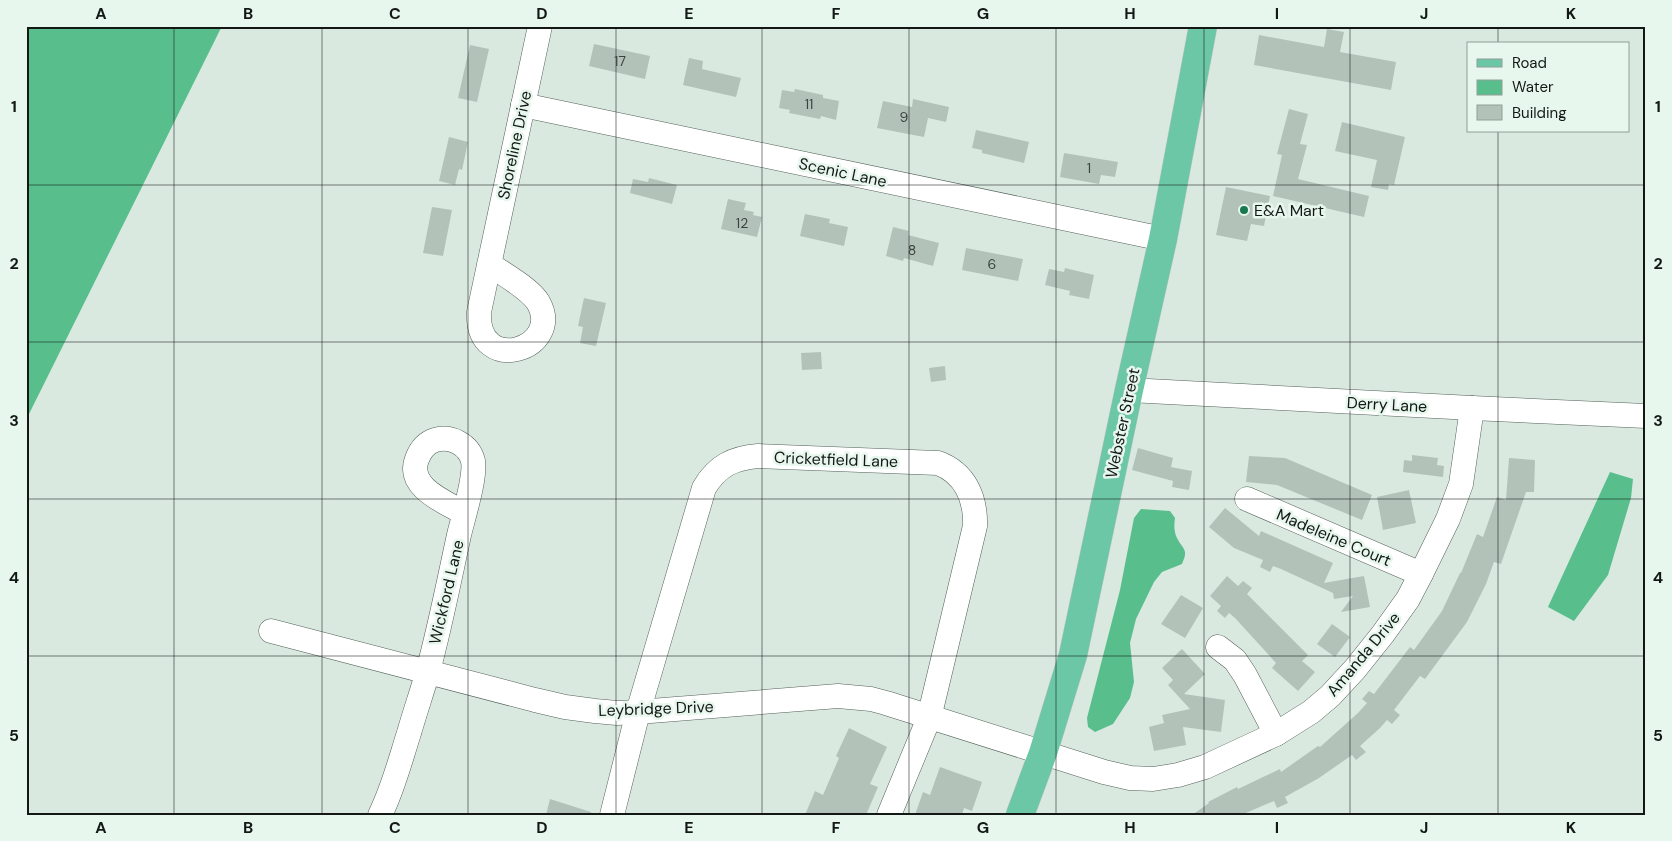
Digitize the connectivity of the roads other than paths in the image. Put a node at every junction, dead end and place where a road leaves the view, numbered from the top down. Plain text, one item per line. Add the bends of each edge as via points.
1 (540, 26) edge
2 (1203, 26) edge
3 (523, 105) junction
4 (1163, 239) junction
5 (489, 264) dead end
6 (1129, 390) junction
7 (1472, 408) junction
8 (1646, 416) edge
9 (1247, 499) dead end
10 (464, 513) dead end
11 (1421, 574) junction
12 (271, 631) dead end
13 (1218, 647) dead end
14 (428, 671) junction
15 (638, 712) junction
16 (929, 718) junction
17 (1276, 734) junction
18 (1043, 753) junction
19 (380, 815) edge
20 (612, 815) edge
21 (889, 815) edge
22 (1020, 815) edge

1 - 3 street, Shoreline Drive
2 - 4 main road, Webster Street
3 - 4 street, Scenic Lane
3 - 5 street, Shoreline Drive
4 - 6 main road, Webster Street
6 - 7 street, Derry Lane
6 - 18 main road, Webster Street via 1073,655
7 - 8 street, Derry Lane
7 - 11 street, Amanda Drive via 1461,484
9 - 11 street, Madeleine Court
10 - 14 street, Wickford Lane
11 - 17 street, Amanda Drive via 1408,599 1356,669 1311,712
12 - 14 street, Leybridge Drive
13 - 17 street via 1235,660 1245,675
14 - 15 street, Leybridge Drive via 565,707
14 - 19 street, Wickford Lane via 394,783
15 - 16 street, Leybridge Drive via 838,696 871,699
15 - 16 street, Cricketfield Lane via 704,488 722,466 739,458 758,456 938,464 948,467 960,477 974,501 975,526
15 - 20 street, Cricketfield Lane
16 - 18 street, Leybridge Drive
16 - 21 street, Cricketfield Lane
17 - 18 street, Amanda Drive via 1204,767 1153,779 1104,772
18 - 22 main road, Webster Street

